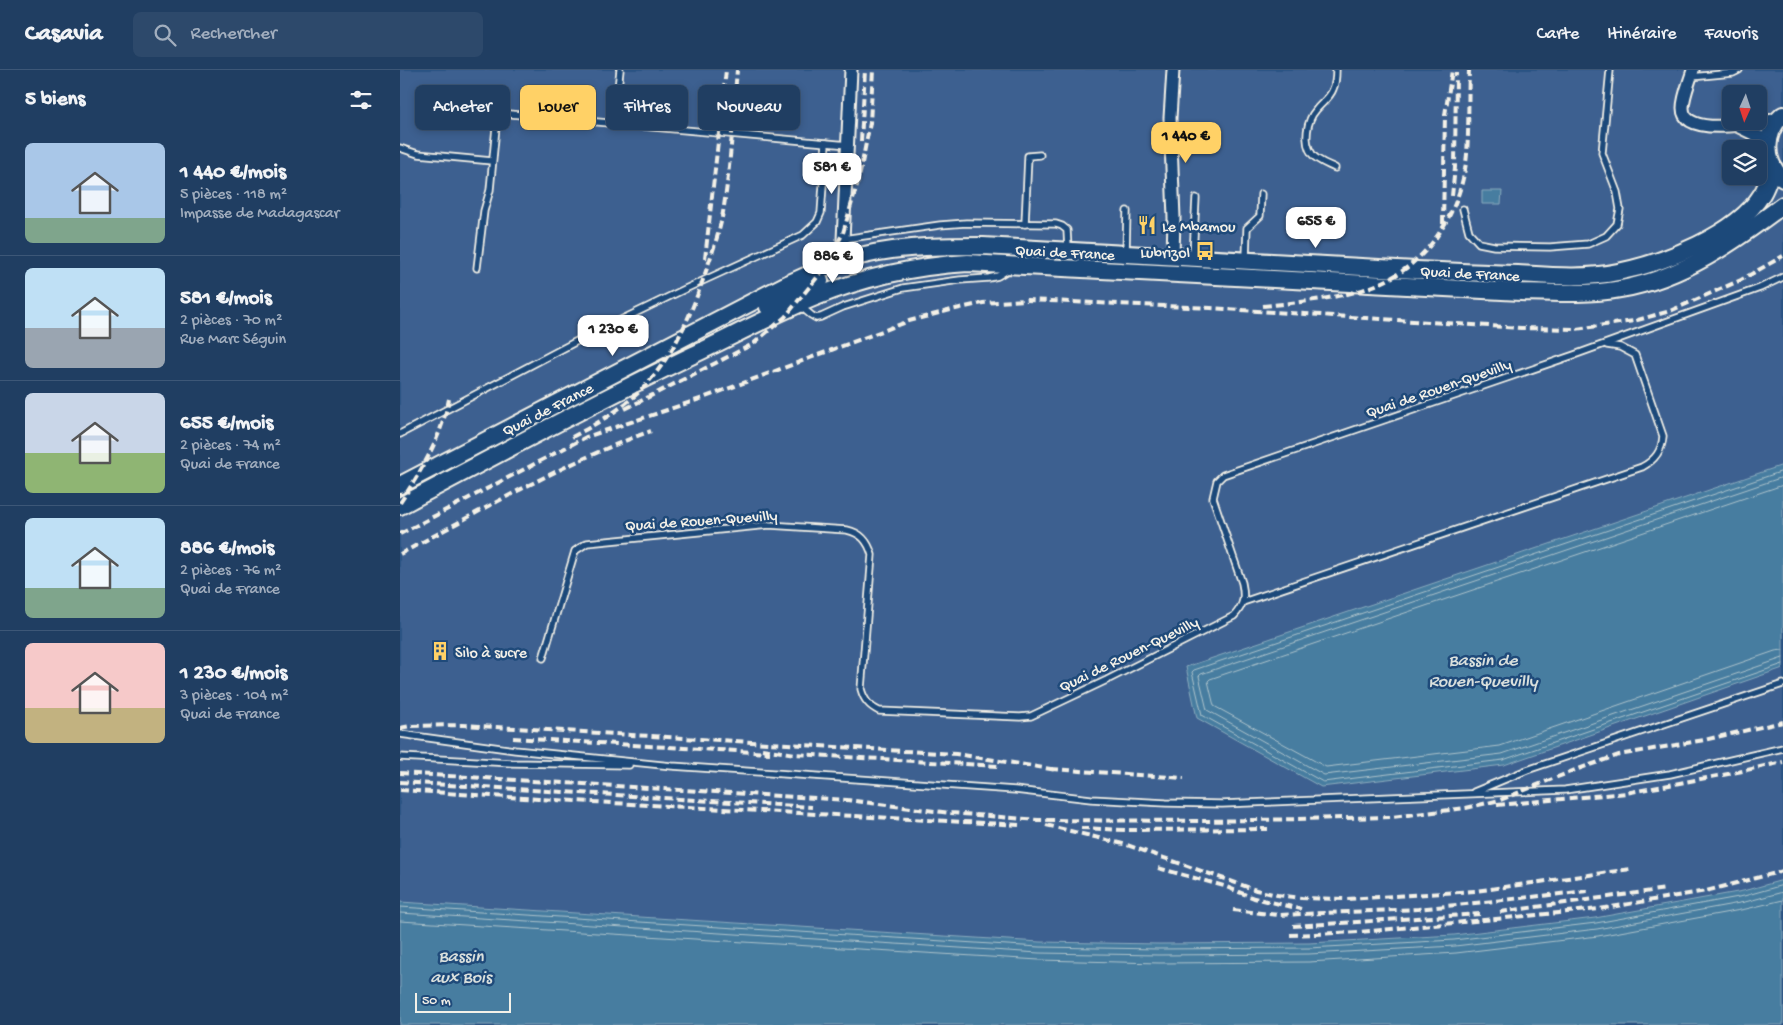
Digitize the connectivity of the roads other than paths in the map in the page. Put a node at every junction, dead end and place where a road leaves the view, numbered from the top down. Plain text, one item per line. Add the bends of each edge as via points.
1 (620, 70) edge
2 (851, 70) edge
3 (1173, 70) edge
4 (1336, 70) edge
5 (1610, 70) edge
6 (1739, 70) edge
7 (1692, 74) edge
8 (618, 85) edge
9 (1781, 117) edge
10 (1768, 119) edge
11 (606, 123) edge
12 (1722, 125) edge
13 (681, 130) edge
14 (1745, 130) edge
15 (1768, 142) junction
16 (826, 143) junction
17 (848, 145) junction
18 (400, 148) edge
19 (1040, 155) dead end
20 (492, 161) junction
21 (1335, 168) dead end
22 (1778, 173) edge
23 (1261, 194) dead end
24 (1196, 198) dead end
25 (1783, 205) edge
26 (1463, 210) dead end
27 (1127, 211) dead end
28 (1025, 224) junction
29 (843, 239) junction
30 (1068, 251) junction
31 (1126, 254) junction
32 (1172, 256) junction
33 (1193, 258) junction
34 (1246, 260) junction
35 (842, 261) junction
36 (1014, 265) junction
37 (477, 268) dead end
38 (1783, 277) edge
39 (858, 283) junction
40 (798, 305) junction
41 (1605, 344) junction
42 (695, 354) junction
43 (400, 434) edge
44 (400, 485) edge
45 (400, 506) edge
46 (1243, 602) junction
47 (543, 658) dead end
48 (1783, 684) edge
49 (400, 734) edge
50 (1783, 748) edge
51 (400, 757) edge
52 (672, 766) junction
53 (1470, 794) junction

1 - 8 lane
2 - 17 street
3 - 32 street via 1170,118 1174,218
4 - 21 lane via 1333,91 1311,116 1307,138 1312,154
5 - 26 lane via 1602,153 1620,209 1617,224 1606,236 1588,244 1494,246 1479,242 1469,232
6 - 7 lane
7 - 12 street via 1683,107 1685,114 1697,125
9 - 10 street
9 - 15 main road
11 - 20 lane via 499,113
13 - 16 lane
14 - 15 street
15 - 22 main road via 1768,154
16 - 17 lane
16 - 43 lane via 821,213 810,230 577,341
17 - 29 street
18 - 20 lane via 418,154
19 - 28 lane via 1028,156
20 - 37 lane
22 - 34 main road, Quai de France via 1756,203 1717,235 1682,253 1615,273 1539,275
23 - 34 lane via 1260,216 1247,228
24 - 33 lane
25 - 36 main road, Quai de France via 1727,246 1673,274 1650,283 1590,293
27 - 31 lane
28 - 29 lane via 940,225
28 - 30 lane via 1062,226 1067,230
29 - 35 street
30 - 31 main road, Quai de France
30 - 35 main road, Quai de France via 932,246 878,252
31 - 32 main road, Quai de France
32 - 33 main road, Quai de France
33 - 34 main road, Quai de France
35 - 39 main road via 846,275
35 - 42 main road via 824,278 716,332
35 - 44 main road, Quai de France via 785,285
36 - 39 main road, Quai de France via 948,264
36 - 40 lane via 998,276 903,288 843,306 816,318
38 - 41 lane, Quai de Rouen-Quevilly
39 - 40 main road, Quai de France
40 - 42 main road, Quai de France
41 - 46 lane, Quai de Rouen-Quevilly via 1223,475 1217,482 1213,498 1242,583
41 - 46 lane via 1635,355 1663,436 1658,455 1650,462
42 - 45 main road, Quai de France
46 - 47 lane, Quai de Rouen-Quevilly via 1234,616 1031,716 880,711 864,698 861,689 870,548 856,532 769,525 587,542 580,546 575,551
48 - 53 lane via 1527,770
49 - 52 lane
50 - 53 lane via 1670,774 1565,790
51 - 52 lane
52 - 53 lane via 1166,803 1222,804

